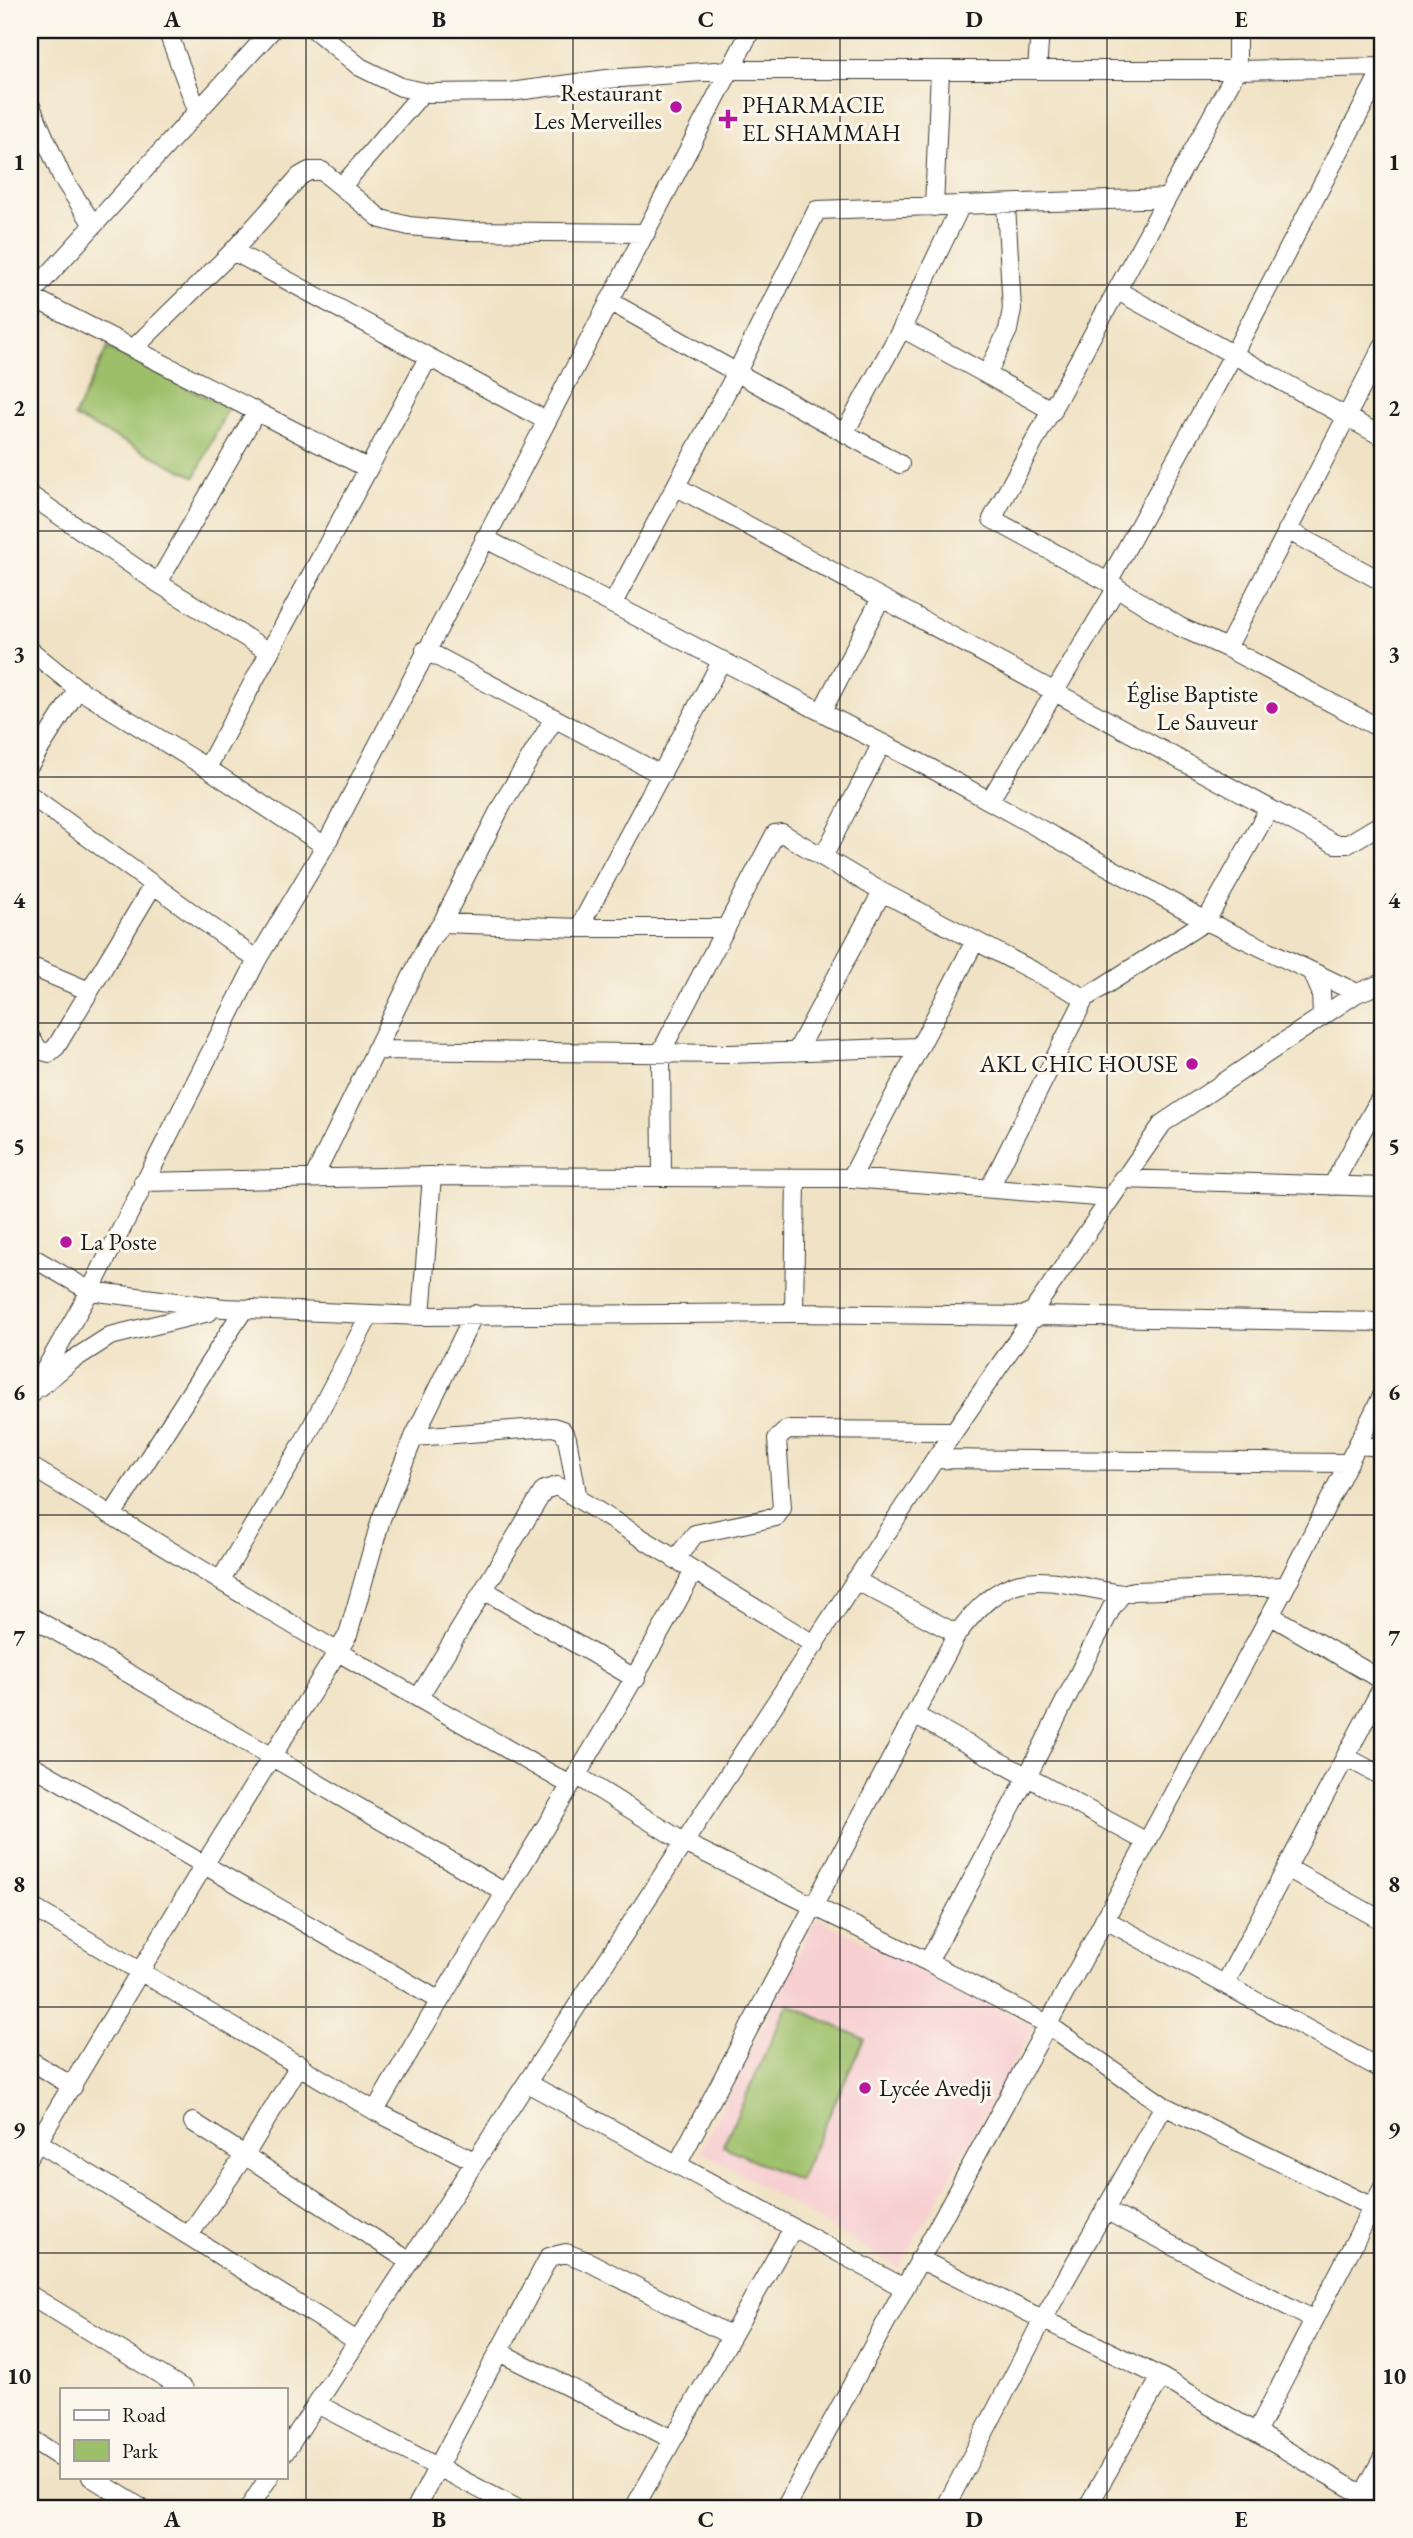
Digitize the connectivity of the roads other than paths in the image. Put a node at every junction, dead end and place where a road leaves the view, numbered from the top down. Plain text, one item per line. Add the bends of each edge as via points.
1 (167, 30) edge
2 (272, 30) edge
3 (315, 30) edge
4 (751, 30) edge
5 (1040, 30) edge
6 (1237, 30) edge
7 (1383, 67) edge
8 (1037, 69) junction
9 (729, 70) junction
10 (940, 70) junction
11 (1237, 70) junction
12 (423, 92) junction
13 (30, 104) edge
14 (197, 110) junction
15 (343, 185) junction
16 (1167, 198) junction
17 (1006, 205) junction
18 (934, 207) junction
19 (960, 207) junction
20 (92, 223) junction
21 (646, 233) junction
22 (233, 251) junction
23 (1118, 291) junction
24 (30, 295) edge
25 (609, 301) junction
26 (902, 328) junction
27 (1383, 346) edge
28 (134, 348) junction
29 (1233, 355) junction
30 (428, 358) junction
31 (737, 372) junction
32 (987, 374) junction
33 (1053, 411) junction
34 (256, 412) junction
35 (1345, 416) junction
36 (545, 420) junction
37 (845, 432) junction
38 (1383, 437) edge
39 (900, 464) dead end
40 (367, 468) junction
41 (677, 487) junction
42 (30, 495) edge
43 (1287, 530) junction
44 (484, 538) junction
45 (1383, 582) edge
46 (158, 583) junction
47 (1113, 585) junction
48 (881, 598) junction
49 (613, 603) junction
50 (1227, 648) junction
51 (30, 650) edge
52 (425, 650) junction
53 (268, 651) junction
54 (722, 660) junction
55 (78, 689) junction
56 (1056, 692) junction
57 (822, 711) junction
58 (554, 719) junction
59 (1383, 730) edge
60 (882, 743) junction
61 (30, 764) edge
62 (207, 768) junction
63 (662, 775) junction
64 (30, 795) edge
65 (990, 800) junction
66 (1269, 809) junction
67 (1383, 823) edge
68 (325, 846) junction
69 (823, 857) junction
70 (153, 885) junction
71 (882, 892) junction
72 (1206, 921) junction
73 (442, 923) junction
74 (724, 928) junction
75 (579, 929) junction
76 (975, 941) junction
77 (257, 960) junction
78 (30, 967) edge
79 (1313, 974) junction
80 (1383, 983) edge
81 (89, 991) junction
82 (1357, 993) junction
83 (1085, 998) junction
84 (1322, 1017) junction
85 (33, 1047) edge
86 (918, 1047) junction
87 (375, 1050) junction
88 (661, 1052) junction
89 (796, 1052) junction
90 (1383, 1093) edge
91 (662, 1175) junction
92 (432, 1176) junction
93 (314, 1177) junction
94 (796, 1178) junction
95 (852, 1178) junction
96 (1122, 1179) junction
97 (143, 1181) junction
98 (1332, 1186) junction
99 (1383, 1186) edge
100 (990, 1187) junction
101 (1110, 1198) junction
102 (30, 1256) edge
103 (90, 1291) junction
104 (224, 1308) junction
105 (244, 1309) junction
106 (794, 1313) junction
107 (370, 1314) junction
108 (474, 1314) junction
109 (421, 1316) junction
110 (1032, 1316) junction
111 (1383, 1322) edge
112 (1383, 1394) edge
113 (30, 1396) edge
114 (954, 1431) junction
115 (414, 1437) junction
116 (1357, 1445) junction
117 (1383, 1447) edge
118 (935, 1459) junction
119 (1349, 1463) junction
120 (30, 1466) edge
121 (578, 1499) junction
122 (111, 1516) junction
123 (676, 1560) junction
124 (694, 1571) junction
125 (855, 1580) junction
126 (220, 1581) junction
127 (1286, 1586) junction
128 (484, 1590) junction
129 (1122, 1594) junction
130 (1270, 1615) junction
131 (30, 1616) edge
132 (957, 1634) junction
133 (815, 1645) junction
134 (338, 1652) junction
135 (636, 1679) junction
136 (1383, 1684) edge
137 (419, 1697) junction
138 (916, 1716) junction
139 (1346, 1757) junction
140 (272, 1758) junction
141 (30, 1764) edge
142 (1027, 1777) junction
143 (1383, 1777) edge
144 (573, 1780) junction
145 (1145, 1842) junction
146 (685, 1843) junction
147 (204, 1865) junction
148 (1287, 1868) junction
149 (504, 1892) junction
150 (30, 1906) edge
151 (815, 1908) junction
152 (1104, 1919) junction
153 (1383, 1921) edge
154 (928, 1962) junction
155 (142, 1970) junction
156 (1225, 1984) junction
157 (438, 2000) junction
158 (1047, 2024) junction
159 (30, 2060) edge
160 (300, 2064) junction
161 (1383, 2070) edge
162 (528, 2084) junction
163 (73, 2087) junction
164 (1164, 2106) junction
165 (375, 2111) junction
166 (193, 2122) dead end
167 (34, 2148) edge
168 (245, 2155) junction
169 (474, 2161) junction
170 (677, 2165) junction
171 (1383, 2187) edge
172 (1378, 2209) edge
173 (1105, 2210) junction
174 (793, 2228) junction
175 (189, 2235) junction
176 (919, 2259) junction
177 (409, 2261) junction
178 (904, 2288) junction
179 (30, 2295) edge
180 (1314, 2320) junction
181 (1042, 2321) junction
182 (731, 2336) junction
183 (357, 2341) junction
184 (501, 2353) junction
185 (1161, 2377) junction
186 (182, 2388) edge
187 (317, 2404) junction
188 (1257, 2431) junction
189 (30, 2438) edge
190 (672, 2439) junction
191 (287, 2449) edge
192 (60, 2457) edge
193 (1383, 2457) edge
194 (437, 2467) junction
195 (93, 2478) edge
196 (269, 2478) edge
197 (1359, 2502) edge
198 (506, 2506) edge
199 (1383, 2507) edge
200 (141, 2508) edge
201 (249, 2508) edge
202 (416, 2508) edge
203 (634, 2508) edge
204 (785, 2508) edge
205 (945, 2508) edge
206 (1087, 2508) edge

1 - 14 street
2 - 14 street
3 - 12 street via 360,67
4 - 9 street
5 - 8 street
6 - 11 street
7 - 11 street
7 - 29 street
8 - 10 street
8 - 11 street
9 - 10 street
9 - 12 street via 510,92
9 - 21 street
10 - 18 street
11 - 16 street
12 - 15 street
13 - 20 street via 62,177
14 - 20 street
15 - 21 street via 381,219 409,226
15 - 22 street via 322,171 300,176
16 - 17 street
16 - 23 street
17 - 19 street
17 - 32 street via 1012,309 1008,330
18 - 19 street
18 - 31 street via 817,210
19 - 26 street
20 - 24 street
21 - 25 street
22 - 28 street
22 - 30 street
23 - 29 street
23 - 33 street
24 - 28 street
25 - 31 street
25 - 36 street
26 - 32 street
26 - 37 street
27 - 35 street
28 - 34 street
29 - 35 street
29 - 47 street
30 - 36 street
30 - 40 street
31 - 37 street
31 - 41 street
32 - 33 street
33 - 47 street via 992,519
34 - 40 street
34 - 46 street
35 - 38 street
35 - 43 street
36 - 44 street
37 - 39 street
40 - 53 street
41 - 48 street
41 - 49 street
42 - 46 street
43 - 45 street
43 - 50 street
44 - 49 street
44 - 52 street
46 - 53 street
47 - 50 street via 1180,627
47 - 56 street
48 - 56 street
48 - 57 street
49 - 54 street
50 - 59 street
51 - 55 street
52 - 58 street
52 - 68 street
53 - 62 street
54 - 57 street
54 - 63 street
55 - 61 street
55 - 62 street
56 - 65 street
56 - 66 street
57 - 60 street
58 - 63 street
58 - 73 street via 509,792
60 - 65 street
60 - 69 street
62 - 68 street
63 - 75 street
64 - 70 street
65 - 72 street
66 - 67 street via 1339,846
66 - 72 street
68 - 77 street
69 - 71 street
69 - 74 street via 782,833 769,838
70 - 77 street
70 - 81 street
71 - 76 street
71 - 89 street
72 - 79 street
72 - 83 street
73 - 75 street
73 - 87 street
74 - 75 street
74 - 88 street
76 - 83 street
76 - 86 street
77 - 97 street
78 - 81 street
79 - 82 street
79 - 84 street via 1321,992
80 - 82 street
81 - 85 street via 49,1053
82 - 84 street
83 - 100 street
84 - 96 street via 1171,1116
86 - 89 street
86 - 95 street
87 - 88 street
87 - 93 street
88 - 89 street
88 - 91 street
90 - 98 street
91 - 92 street
91 - 94 street
92 - 93 street
92 - 109 street
93 - 97 street
94 - 95 street
94 - 106 street
95 - 100 street
96 - 98 street
96 - 101 street
97 - 103 street
98 - 99 street
100 - 101 street
101 - 110 street
102 - 103 street
103 - 104 street
103 - 113 street
104 - 105 street
104 - 113 street via 110,1336
105 - 107 street
105 - 122 street
106 - 108 street
106 - 110 street
107 - 109 street
107 - 126 street via 304,1441
108 - 109 street
108 - 115 street
110 - 111 street
110 - 114 street
112 - 116 street
114 - 118 street
114 - 123 street via 780,1433 782,1508 776,1517 695,1534
115 - 121 street via 562,1430
115 - 134 street via 381,1519 348,1635
116 - 117 street
116 - 119 street
118 - 119 street
118 - 125 street
119 - 127 street
120 - 122 street
121 - 123 street
121 - 128 street via 558,1486 544,1490
122 - 126 street
123 - 124 street
124 - 133 street
124 - 135 street
125 - 132 street
125 - 133 street
126 - 134 street
127 - 129 street
127 - 130 street
128 - 135 street
128 - 137 street
129 - 132 street via 1033,1580 1013,1583 982,1603
129 - 142 street
130 - 136 street
130 - 145 street
131 - 140 street
132 - 138 street
133 - 146 street
134 - 137 street
134 - 140 street
135 - 144 street
136 - 139 street
137 - 144 street
138 - 142 street
138 - 151 street
139 - 143 street
139 - 148 street
140 - 147 street
140 - 149 street
141 - 147 street
142 - 145 street
142 - 154 street
144 - 146 street
144 - 149 street
145 - 152 street
146 - 151 street
146 - 162 street
147 - 155 street
147 - 157 street
148 - 153 street
148 - 156 street
149 - 157 street
150 - 155 street
151 - 154 street
151 - 170 street
152 - 156 street
152 - 158 street
154 - 158 street
155 - 160 street
155 - 163 street
156 - 161 street
157 - 165 street
158 - 164 street
158 - 176 street
159 - 163 street
160 - 165 street
160 - 168 street
162 - 169 street
162 - 170 street
163 - 167 street
164 - 172 street
164 - 173 street
165 - 169 street
166 - 168 street
167 - 175 street
168 - 175 street
168 - 177 street
169 - 177 street
170 - 174 street
171 - 172 street
172 - 180 street
173 - 180 street
173 - 181 street
174 - 178 street
174 - 182 street
175 - 183 street
176 - 178 street
176 - 181 street
177 - 183 street
178 - 204 street
179 - 186 street
180 - 188 street
181 - 185 street
181 - 205 street
182 - 184 street via 566,2253 549,2257 543,2264
182 - 190 street
183 - 187 street
184 - 190 street
184 - 194 street
185 - 188 street
185 - 206 street
187 - 191 street
187 - 194 street
188 - 197 street
189 - 192 street
190 - 203 street
193 - 197 street
194 - 198 street
194 - 202 street
195 - 200 street
196 - 201 street
197 - 199 street

